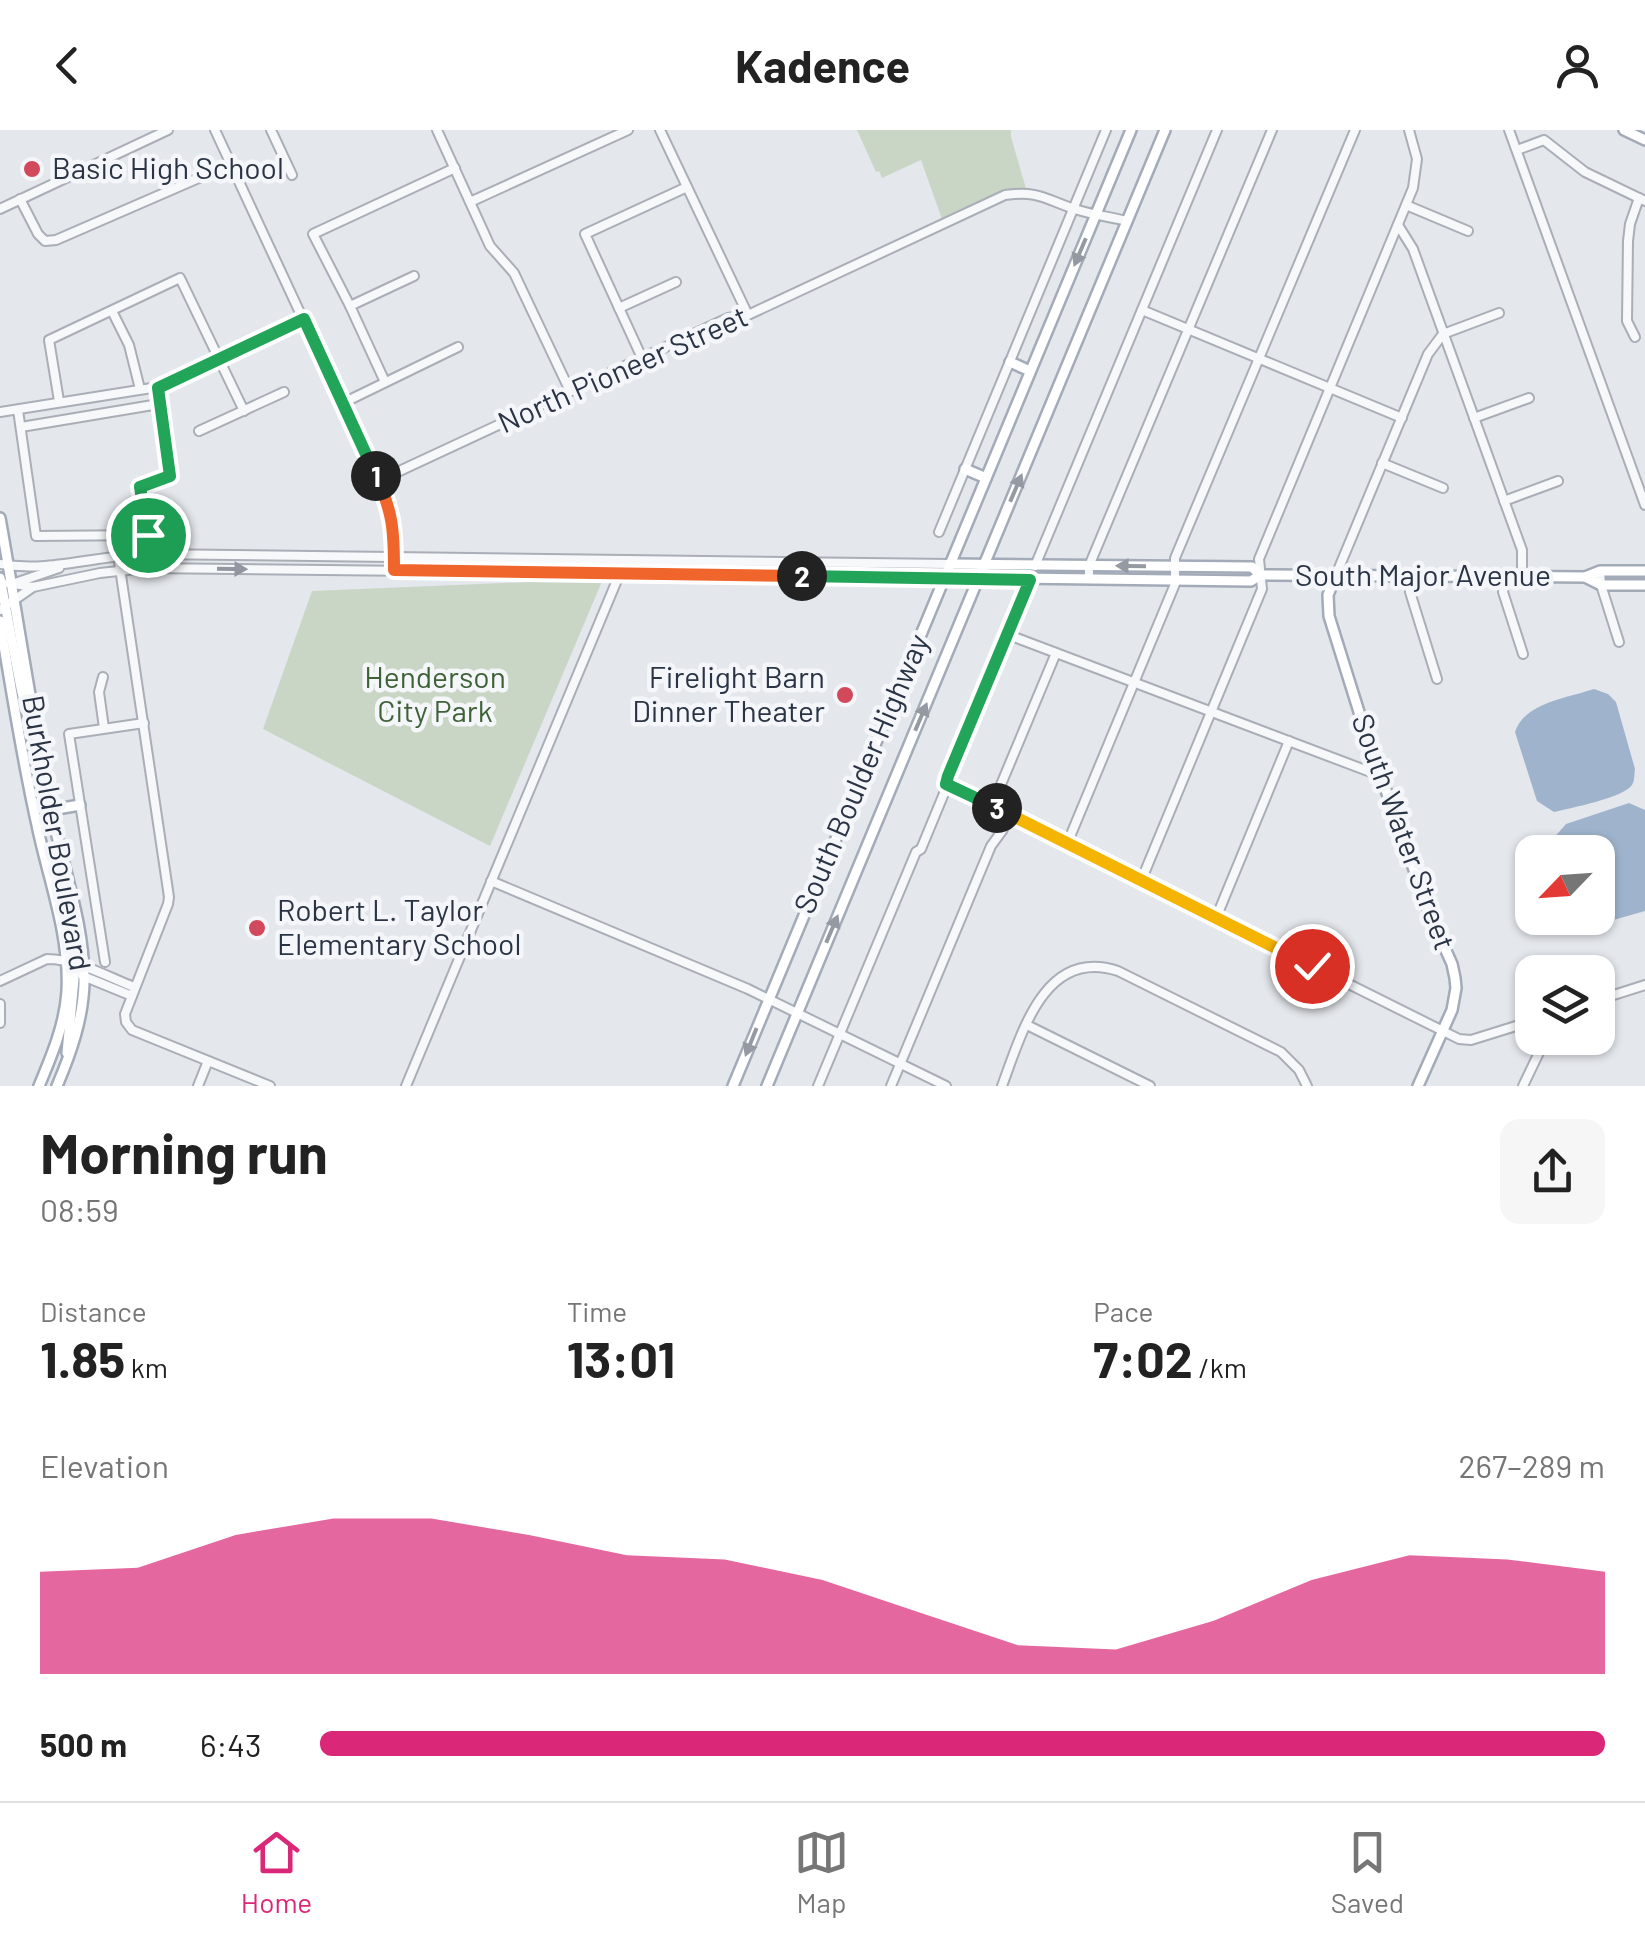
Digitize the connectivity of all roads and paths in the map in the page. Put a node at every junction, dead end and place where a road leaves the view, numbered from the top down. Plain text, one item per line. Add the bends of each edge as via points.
1 (168, 130) edge
2 (215, 130) edge
3 (271, 130) edge
4 (438, 130) edge
5 (628, 130) edge
6 (660, 130) edge
7 (1106, 130) edge
8 (1131, 130) edge
9 (1165, 130) edge
10 (1217, 130) edge
11 (1272, 130) edge
12 (1354, 130) edge
13 (1409, 130) edge
14 (1510, 130) edge
15 (1624, 130) edge
16 (614, 133) edge
17 (1645, 140) edge
18 (1516, 150) junction
19 (231, 164) junction
20 (455, 168) junction
21 (292, 175) dead end
22 (687, 188) junction
23 (20, 198) junction
24 (1642, 200) edge
25 (470, 202) junction
26 (1406, 205) junction
27 (0, 209) edge
28 (1075, 209) junction
29 (1096, 214) junction
30 (1127, 221) junction
31 (1398, 225) junction
32 (1468, 231) dead end
33 (414, 276) dead end
34 (676, 282) dead end
35 (350, 306) junction
36 (619, 308) junction
37 (1142, 310) junction
38 (112, 311) junction
39 (1499, 314) dead end
40 (748, 315) junction
41 (304, 319) junction
42 (1189, 330) junction
43 (1444, 334) junction
44 (1635, 337) dead end
45 (458, 347) dead end
46 (642, 358) junction
47 (1260, 359) junction
48 (220, 360) junction
49 (1010, 362) junction
50 (1030, 372) junction
51 (385, 382) junction
52 (158, 388) junction
53 (140, 389) junction
54 (1330, 389) junction
55 (570, 391) junction
56 (284, 392) dead end
57 (1529, 398) dead end
58 (59, 402) junction
59 (343, 403) junction
60 (160, 404) junction
61 (18, 410) junction
62 (244, 411) junction
63 (0, 412) edge
64 (1402, 418) junction
65 (1474, 418) junction
66 (21, 427) junction
67 (199, 432) dead end
68 (1382, 463) junction
69 (965, 469) junction
70 (986, 478) junction
71 (378, 480) junction
72 (1558, 482) dead end
73 (1443, 488) dead end
74 (1504, 502) junction
75 (1645, 505) edge
76 (0, 518) edge
77 (939, 532) dead end
78 (118, 554) junction
79 (311, 556) junction
80 (394, 556) junction
81 (537, 558) junction
82 (548, 558) junction
83 (625, 560) junction
84 (82, 561) junction
85 (689, 561) junction
86 (771, 562) junction
87 (3, 563) edge
88 (950, 564) junction
89 (985, 564) junction
90 (1035, 566) junction
91 (1089, 566) junction
92 (1176, 567) junction
93 (120, 570) junction
94 (309, 570) junction
95 (394, 570) junction
96 (1600, 571) junction
97 (1645, 571) edge
98 (537, 572) junction
99 (548, 572) junction
100 (620, 574) junction
101 (689, 574) junction
102 (1260, 575) junction
103 (1336, 575) junction
104 (770, 576) junction
105 (1412, 576) junction
106 (1505, 576) junction
107 (1522, 576) junction
108 (979, 577) junction
109 (0, 578) edge
110 (944, 578) junction
111 (1586, 578) junction
112 (1030, 580) junction
113 (1089, 580) junction
114 (1175, 580) junction
115 (1601, 585) junction
116 (1645, 586) edge
117 (6, 598) edge
118 (0, 621) edge
119 (1, 634) edge
120 (1006, 634) junction
121 (1619, 642) dead end
122 (1056, 653) junction
123 (1523, 654) dead end
124 (103, 677) dead end
125 (1437, 679) dead end
126 (1134, 682) junction
127 (1212, 712) junction
128 (144, 724) junction
129 (104, 728) junction
130 (1289, 741) junction
131 (1380, 776) junction
132 (946, 784) junction
133 (80, 805) junction
134 (992, 806) junction
135 (51, 810) junction
136 (1010, 815) junction
137 (1067, 844) junction
138 (50, 880) junction
139 (492, 881) junction
140 (1141, 881) junction
141 (1216, 918) junction
142 (66, 961) junction
143 (106, 962) dead end
144 (82, 969) junction
145 (0, 981) edge
146 (1645, 985) edge
147 (133, 991) junction
148 (1615, 995) edge
149 (769, 999) junction
150 (0, 1004) edge
151 (797, 1012) junction
152 (0, 1023) edge
153 (1027, 1025) junction
154 (1515, 1026) edge
155 (1443, 1031) junction
156 (840, 1033) junction
157 (1538, 1055) edge
158 (67, 1060) junction
159 (208, 1060) junction
160 (900, 1063) junction
161 (39, 1086) edge
162 (57, 1086) edge
163 (198, 1086) edge
164 (270, 1086) edge
165 (406, 1086) edge
166 (733, 1086) edge
167 (768, 1086) edge
168 (818, 1086) edge
169 (892, 1086) edge
170 (946, 1086) edge
171 (1002, 1086) edge
172 (1150, 1086) edge
173 (1307, 1086) edge
174 (1418, 1086) edge
175 (1523, 1086) edge

1 - 23 street
2 - 19 street
3 - 21 street
4 - 20 street
5 - 16 street
6 - 22 street
7 - 28 street
8 - 29 main road, South Boulder Highway
9 - 30 main road, South Boulder Highway
10 - 37 street
11 - 42 street
12 - 47 street
13 - 26 street via 1417,160
14 - 18 street
15 - 17 main road
16 - 25 street
18 - 24 street via 1544,140 1585,172
18 - 75 street
19 - 23 street via 46,242
19 - 41 street
20 - 25 street
20 - 35 street via 313,234
22 - 36 street via 585,234
22 - 40 street
23 - 27 street
24 - 44 street via 1628,242 1627,321
25 - 55 street via 490,246 514,273
26 - 31 street
26 - 32 street
28 - 29 street, North Pioneer Street
28 - 40 street, North Pioneer Street via 1027,192 1005,195
28 - 49 street
29 - 30 street, North Pioneer Street
29 -> 50 main road, South Boulder Highway
89 -> 30 main road, South Boulder Highway
31 - 43 street
31 - 54 street
33 - 35 street
34 - 36 street
35 - 51 street
36 - 46 street
37 - 42 street
37 - 90 street
38 - 48 street via 180,278
38 - 53 street
38 - 58 street via 49,340
39 - 43 street
40 - 46 street, North Pioneer Street
41 - 48 street
41 - 59 street
42 - 47 street
42 - 91 street
43 - 64 street via 1428,354
43 - 65 street
45 - 51 street
46 - 55 street, North Pioneer Street
47 - 54 street
47 - 92 street via 1174,558
48 - 52 street
48 - 62 street
49 - 50 main road
49 - 69 street
50 - 70 main road, South Boulder Highway
51 - 59 street
52 - 53 street
52 - 60 street
53 - 58 street
54 - 64 street
54 - 102 street via 1259,559
55 - 71 street, North Pioneer Street
56 - 62 street
57 - 65 street
58 - 61 street
59 - 71 street
60 - 66 street
60 - 66 street via 170,476 140,487 148,535 36,536
61 - 63 street
61 - 66 street
62 - 67 street
64 - 68 street
65 - 74 street
68 - 73 street
68 - 103 street
69 - 70 main road
69 - 77 street
70 - 88 main road, South Boulder Highway
71 - 80 street via 394,524
72 - 74 street
74 - 107 street via 1522,550
76 - 87 main road
78 - 79 street
78 - 84 street
78 - 93 street
79 - 80 street
79 - 94 street
80 - 81 street
80 - 95 street
81 - 82 street
81 - 98 street
82 - 83 street
82 - 99 street
83 - 85 street
83 - 100 street
84 - 87 street
84 - 117 street via 36,575
85 - 86 street
85 - 101 street
86 - 88 street
86 - 104 street
87 - 117 main road
88 - 89 main road, South Major Avenue
88 - 110 main road, South Boulder Highway
89 - 90 main road, South Major Avenue
89 - 108 main road, South Boulder Highway
90 - 91 main road, South Major Avenue
92 -> 91 main road, South Major Avenue
91 - 113 street
92 - 102 main road, South Major Avenue via 1252,566
92 - 114 street
93 -> 94 street
93 - 117 street
93 - 128 street
94 - 95 street
95 - 98 street
96 - 97 main road, South Major Avenue
96 - 111 main road, South Major Avenue
96 - 115 street
98 - 99 street
99 - 100 street
100 - 101 street
100 - 139 street
101 - 104 street
102 - 103 main road, South Major Avenue
102 - 114 main road, South Major Avenue via 1251,581
102 - 127 street via 1262,589
103 - 105 main road, South Major Avenue
103 - 131 main road, South Water Street via 1328,595 1330,616
104 - 110 street
105 - 106 main road, South Major Avenue
105 - 125 street via 1410,592
106 - 107 main road, South Major Avenue
106 - 123 street
107 - 111 main road, South Major Avenue
108 - 110 main road, South Major Avenue
108 - 112 main road, South Major Avenue
151 -> 108 main road, South Boulder Highway
109 - 117 main road
110 - 149 main road, South Boulder Highway
111 - 115 main road, South Major Avenue
112 - 113 main road, South Major Avenue
112 - 120 street
113 - 114 main road, South Major Avenue
114 - 126 street
115 - 116 main road, South Major Avenue
115 - 121 street
117 - 135 main road, Burkholder Boulevard
118 - 119 main road, Burkholder Boulevard
119 - 138 main road, Burkholder Boulevard
120 - 122 street
120 - 132 street
122 - 126 street
122 - 134 street
124 - 129 street
126 - 127 street
126 - 137 street
127 - 130 street
127 - 140 street
128 - 129 street
128 - 147 street via 169,896
129 - 133 street via 69,734
130 - 131 street
130 - 141 street
131 - 155 main road, South Water Street via 1452,964 1455,1001
132 - 134 street
132 - 156 street
133 - 135 main road
133 - 143 street
134 - 136 street
135 - 144 main road, Burkholder Boulevard
136 - 137 street
136 - 160 street
137 - 140 street
138 - 142 main road, Burkholder Boulevard
138 - 144 main road
139 - 149 street
139 - 165 street
140 - 141 street
141 - 155 street
142 - 144 street
142 - 145 street via 46,959
142 - 158 main road via 74,978
142 - 161 main road, Burkholder Boulevard via 61,1026
144 - 147 street
144 - 158 main road, Burkholder Boulevard via 80,1017
146 - 148 street
147 - 159 street via 124,1014 132,1030
149 - 151 street
149 -> 166 main road, South Boulder Highway
150 - 152 street
151 - 156 street
151 - 167 main road, South Boulder Highway
153 - 171 street
153 - 172 street
153 - 173 street via 1052,982 1077,968 1102,966 1280,1052
154 - 155 street via 1471,1040
155 - 174 main road, South Water Street
156 - 160 street
156 - 168 street
157 - 175 street
158 - 162 main road, Burkholder Boulevard
159 - 163 street
159 - 164 street
160 - 169 street
160 - 170 street

